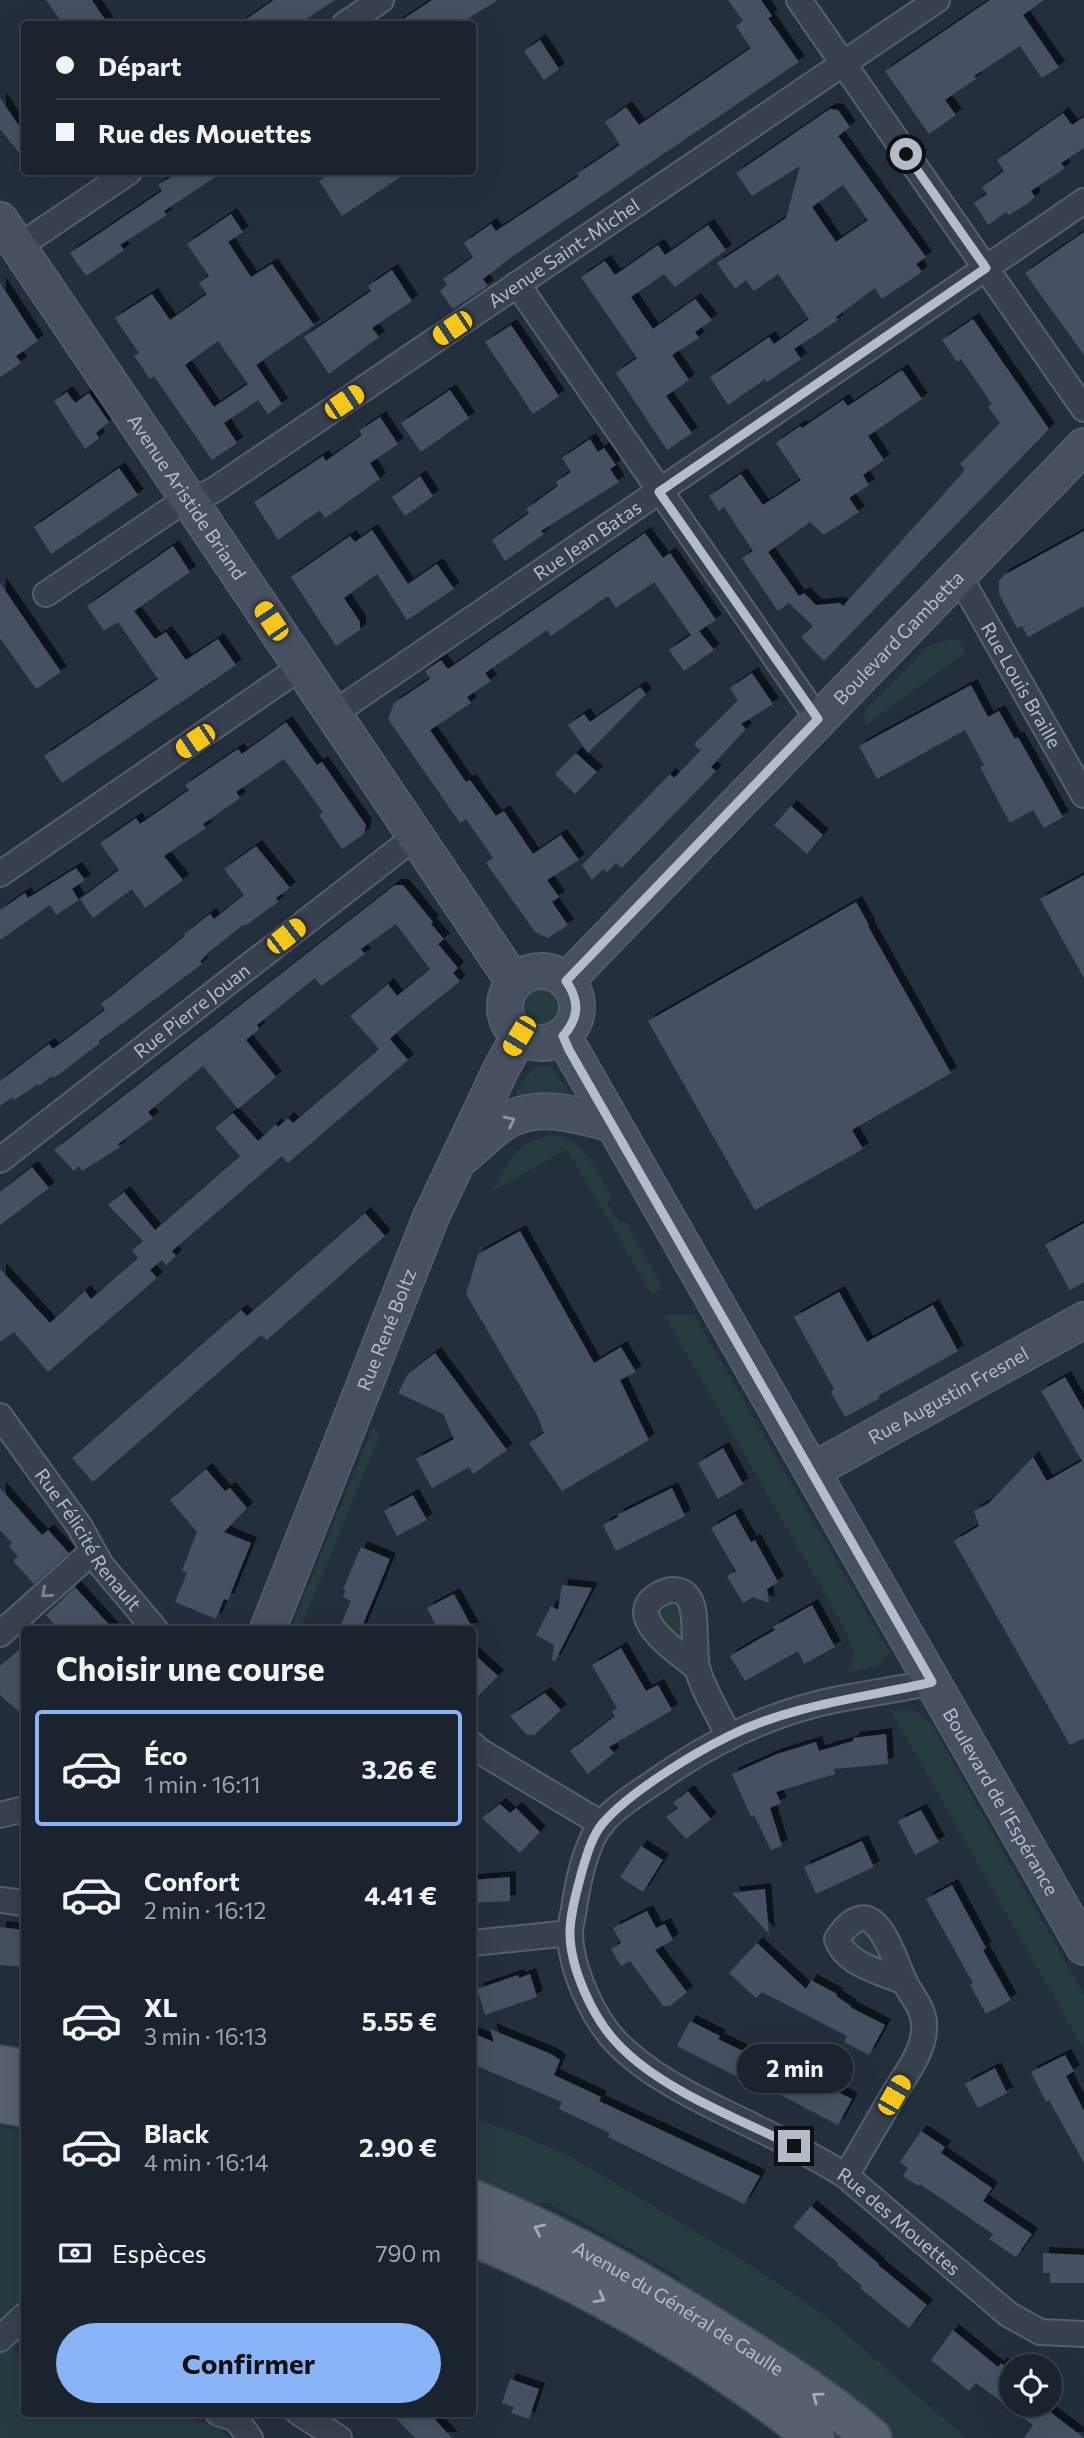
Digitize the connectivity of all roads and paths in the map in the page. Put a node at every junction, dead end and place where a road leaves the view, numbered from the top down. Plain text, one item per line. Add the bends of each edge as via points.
1 (381, 0) edge
2 (799, 0) edge
3 (937, 0) edge
4 (350, 21) edge
5 (842, 63) junction
6 (123, 175) edge
7 (1084, 201) edge
8 (5, 230) edge
9 (986, 268) junction
10 (517, 284) junction
11 (1084, 409) edge
12 (1082, 452) edge
13 (659, 492) junction
14 (190, 502) junction
15 (958, 574) junction
16 (46, 594) dead end
17 (302, 667) junction
18 (333, 714) junction
19 (818, 719) junction
20 (1084, 795) edge
21 (416, 836) junction
22 (0, 874) edge
23 (518, 979) junction
24 (566, 981) junction
25 (519, 1036) junction
26 (563, 1036) junction
27 (612, 1124) junction
28 (0, 1160) edge
29 (457, 1163) junction
30 (1084, 1321) edge
31 (0, 1416) edge
32 (812, 1471) junction
33 (92, 1552) junction
34 (149, 1626) edge
35 (269, 1626) edge
36 (0, 1634) edge
37 (697, 1668) dead end
38 (932, 1682) junction
39 (729, 1736) junction
40 (476, 1749) edge
41 (21, 1810) edge
42 (0, 1815) edge
43 (602, 1824) junction
44 (0, 1900) edge
45 (21, 1903) edge
46 (570, 1933) junction
47 (476, 1943) edge
48 (1084, 1947) edge
49 (905, 1982) dead end
50 (0, 2065) edge
51 (21, 2069) edge
52 (0, 2104) edge
53 (21, 2107) edge
54 (846, 2176) junction
55 (476, 2201) edge
56 (476, 2238) edge
57 (21, 2321) edge
58 (1083, 2337) edge
59 (0, 2339) edge
60 (230, 2417) edge
61 (305, 2417) edge
62 (250, 2438) edge
63 (339, 2438) edge
64 (815, 2438) edge
65 (872, 2438) edge

1 - 4 street
2 - 5 street
3 - 5 street, Avenue Saint-Michel
5 - 9 street
5 - 10 street, Avenue Saint-Michel
6 - 8 street
7 - 9 street, Rue Jean Batas
8 - 14 main road, Avenue Aristide Briand
9 - 11 street
9 - 13 street, Rue Jean Batas
10 - 13 street
10 - 14 street, Avenue Saint-Michel
12 - 15 main road, Boulevard Gambetta
13 - 18 street, Rue Jean Batas
13 - 19 street
14 - 16 street, Avenue Saint-Michel via 179,504
14 - 17 main road, Avenue Aristide Briand
15 - 19 main road, Boulevard Gambetta
15 - 20 street, Rue Louis Braille
17 - 18 main road, Avenue Aristide Briand
17 - 22 street
18 - 21 main road, Avenue Aristide Briand
19 - 24 main road, Boulevard Gambetta
21 - 23 main road, Avenue Aristide Briand via 506,970
21 - 28 street, Rue Pierre Jouan
23 - 24 main road via 537,971
23 - 25 main road via 510,987 505,1008 506,1019
24 - 26 main road via 573,991 576,1015
25 - 26 main road via 541,1044
25 - 29 main road, Rue René Boltz
26 - 27 main road, Boulevard de l'Espérance
29 -> 27 main road via 506,1121 539,1110
27 - 32 main road, Boulevard de l'Espérance
29 - 35 main road, Rue René Boltz via 431,1217
30 - 32 main road, Rue Augustin Fresnel
31 - 33 street, Rue Félicité Renault via 80,1527
32 - 38 main road, Boulevard de l'Espérance
33 - 34 street, Rue Félicité Renault
33 -> 36 street
37 - 39 street
38 - 39 street, Rue des Mouettes via 811,1706
38 - 48 main road, Boulevard de l'Espérance
39 - 43 street, Rue des Mouettes via 685,1760
40 - 43 street
41 - 42 street
43 - 46 street, Rue des Mouettes via 586,1858
44 - 45 street
46 - 47 street
46 - 54 street, Rue des Mouettes via 581,1984 616,2042 635,2060 674,2087
49 - 54 street via 921,2008 925,2029 917,2054
50 - 51 main road
52 - 53 main road
54 - 58 street, Rue des Mouettes via 1008,2314 1040,2332
65 -> 55 main road, Avenue du Général de Gaulle via 772,2364 671,2300 583,2250
56 -> 64 main road, Avenue du Général de Gaulle via 572,2283 654,2329
57 - 59 street
60 - 62 street
61 - 63 street

